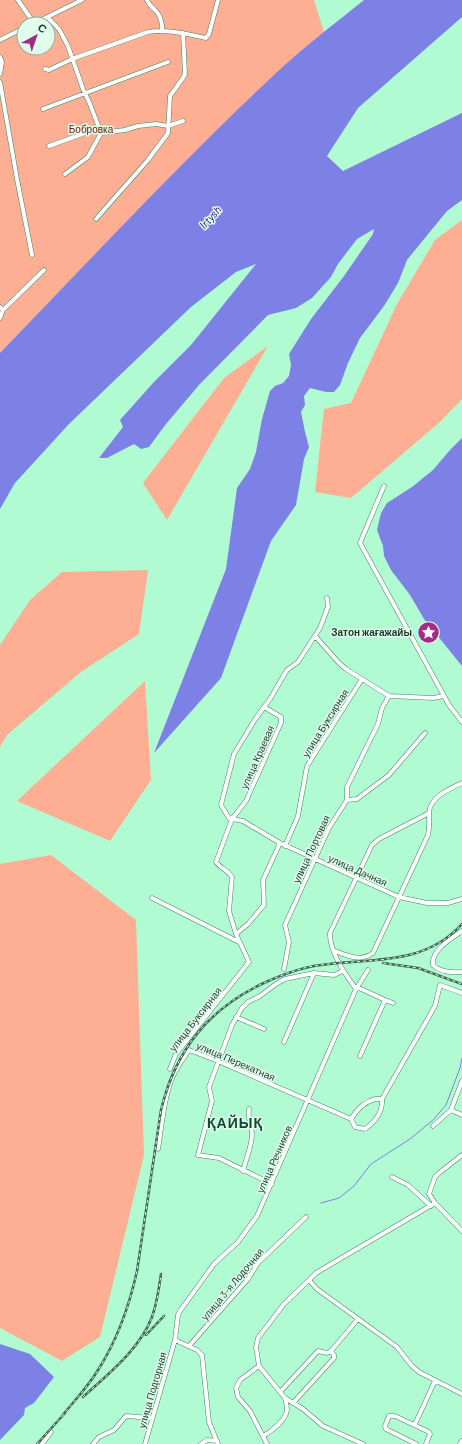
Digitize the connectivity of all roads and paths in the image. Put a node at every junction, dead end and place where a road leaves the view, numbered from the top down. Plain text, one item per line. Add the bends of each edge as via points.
1 (18, 0) edge
2 (82, 0) edge
3 (147, 0) edge
4 (218, 0) edge
5 (29, 16) edge
6 (49, 16) edge
7 (56, 26) edge
8 (162, 31) junction
9 (16, 32) edge
10 (183, 33) junction
11 (0, 40) edge
12 (0, 58) edge
13 (72, 59) junction
14 (168, 62) dead end
15 (45, 69) dead end
16 (0, 74) edge
17 (0, 82) edge
18 (85, 93) junction
19 (43, 109) dead end
20 (183, 122) dead end
21 (168, 126) junction
22 (99, 128) junction
23 (101, 133) junction
24 (49, 146) dead end
25 (65, 174) dead end
26 (96, 219) dead end
27 (32, 255) dead end
28 (44, 270) dead end
29 (2, 308) edge
30 (0, 318) edge
31 (384, 486) dead end
32 (327, 598) dead end
33 (315, 636) junction
34 (362, 679) junction
35 (389, 696) junction
36 (444, 696) junction
37 (264, 707) junction
38 (462, 722) edge
39 (425, 733) dead end
40 (462, 783) edge
41 (347, 800) junction
42 (429, 813) junction
43 (232, 819) junction
44 (280, 843) junction
45 (285, 846) junction
46 (315, 859) junction
47 (357, 878) junction
48 (399, 897) junction
49 (152, 898) dead end
50 (462, 899) edge
51 (462, 931) edge
52 (236, 934) junction
53 (239, 942) junction
54 (334, 951) junction
55 (249, 962) joint
56 (284, 969) dead end
57 (368, 970) dead end
58 (343, 971) junction
59 (462, 972) edge
60 (314, 974) junction
61 (356, 989) junction
62 (462, 993) edge
63 (385, 1000) junction
64 (393, 1003) dead end
65 (236, 1017) junction
66 (264, 1029) dead end
67 (284, 1042) dead end
68 (360, 1056) dead end
69 (218, 1061) junction
70 (170, 1069) dead end
71 (462, 1081) edge
72 (382, 1099) junction
73 (308, 1101) junction
74 (250, 1109) dead end
75 (451, 1110) junction
76 (462, 1115) edge
77 (351, 1119) junction
78 (433, 1126) dead end
79 (158, 1149) dead end
80 (462, 1155) edge
81 (243, 1171) junction
82 (392, 1177) dead end
83 (272, 1184) junction
84 (433, 1205) junction
85 (306, 1217) dead end
86 (462, 1231) edge
87 (309, 1280) junction
88 (358, 1319) junction
89 (175, 1340) junction
90 (189, 1346) junction
91 (332, 1351) junction
92 (259, 1366) junction
93 (435, 1380) junction
94 (280, 1392) junction
95 (462, 1394) edge
96 (285, 1398) junction
97 (294, 1403) junction
98 (152, 1418) junction
99 (415, 1424) junction
100 (50, 1432) dead end
101 (263, 1436) junction
102 (217, 1442) edge
103 (407, 1442) edge
104 (42, 1444) edge
105 (93, 1444) edge
106 (145, 1444) edge
107 (201, 1444) edge
108 (268, 1444) edge
109 (363, 1444) edge
110 (416, 1444) edge
111 (426, 1444) edge

1 - 5 street
2 - 6 street
3 - 8 street via 148,5 158,12
4 - 10 street via 206,38
7 - 13 street via 68,46
8 - 10 street
8 - 13 street via 148,32
9 - 11 street
10 - 21 street via 185,74 170,96
12 - 16 street
13 - 15 street via 49,70
13 - 18 street
14 - 18 street
17 - 27 street
18 - 19 street
18 - 22 street
20 - 21 street
21 - 23 street via 156,124
21 - 26 street via 168,133 148,160
22 - 23 street
22 - 24 street
23 - 25 street via 88,157
28 - 29 street
29 - 30 street
31 - 36 street via 360,543
32 - 33 street, улица Краевая via 328,607
33 - 34 street via 338,663
33 - 37 street, улица Краевая via 298,662 287,670
34 - 35 street
34 - 45 street, улица Буксирная via 308,766 298,816
35 - 36 street
35 - 41 street, улица Портовая via 348,786
36 - 38 street
37 - 43 street, улица Краевая via 234,754 221,805
37 - 43 street, улица Краевая via 281,717 281,723 246,801
39 - 41 street via 389,775 357,799
40 - 42 street via 436,798
41 - 46 street, улица Портовая via 329,828
42 - 47 street via 372,845
42 - 48 street via 428,835
43 - 44 street, улица Дачная via 243,821
43 - 52 street, улица Краевая via 216,862 232,877 229,911
44 - 45 street, улица Дачная
44 - 52 street via 263,880 264,905
45 - 46 street, улица Дачная
46 - 47 street, улица Дачная
46 - 56 street, улица Портовая via 285,925 289,942
47 - 48 street, улица Дачная
47 - 54 street via 330,933
48 - 50 street, улица Дачная via 427,903 448,903
48 - 54 street via 373,953 361,958
49 - 53 street
51 - 59 street via 437,951 433,961 433,965 439,969
52 - 53 street, улица Краевая
53 - 55 street, улица Краевая
54 - 58 street
55 - 70 street, улица Буксирная via 176,1054
57 - 61 street, улица Речников
58 - 60 street via 334,975
58 - 61 street
60 - 65 street via 297,976 276,984 245,1004
60 - 67 street
61 - 63 street
61 - 73 street, улица Речников
62 - 72 street via 440,985 435,1006
63 - 64 street
63 - 68 street
65 - 66 street
65 - 69 street
69 - 73 street, улица Перекатная
69 - 79 street, улица Перекатная via 189,1050 171,1082
69 - 81 street via 208,1087 212,1101 198,1154 219,1158
71 - 75 street
72 - 77 street via 365,1103
72 - 77 street, улица Перекатная via 380,1112 365,1129 353,1124
73 - 77 street, улица Перекатная
73 - 83 street, улица Речников
74 - 81 street via 248,1115 252,1136
75 - 76 street
75 - 78 street
80 - 84 street via 435,1178 429,1194
81 - 83 street
82 - 84 street via 408,1185
83 - 89 street, улица Речников via 252,1225 214,1264 180,1311
84 - 86 street
84 - 87 street via 316,1273
85 - 90 street, улица 3-я Лодочная via 262,1259 248,1279
87 - 88 street via 317,1289
87 - 92 street via 284,1304 258,1338 256,1347
88 - 91 street
88 - 93 street via 397,1347 419,1372
89 - 90 street
89 - 98 street, улица Подгорная
90 - 102 street via 203,1358 209,1422
91 - 94 street via 318,1351
91 - 97 street via 334,1358
92 - 94 street
92 - 101 street via 240,1380 236,1388 238,1397 250,1411
93 - 95 street
93 - 99 street
94 - 96 street
96 - 97 street
96 - 101 street via 286,1414 276,1428
97 - 109 street via 323,1426
98 - 105 street via 126,1416 114,1430 99,1437
98 - 106 street, улица Подгорная
99 - 103 street via 389,1416 386,1429
99 - 111 street via 429,1432
100 - 104 street
101 - 108 street
102 - 107 street via 206,1440
103 - 110 street

